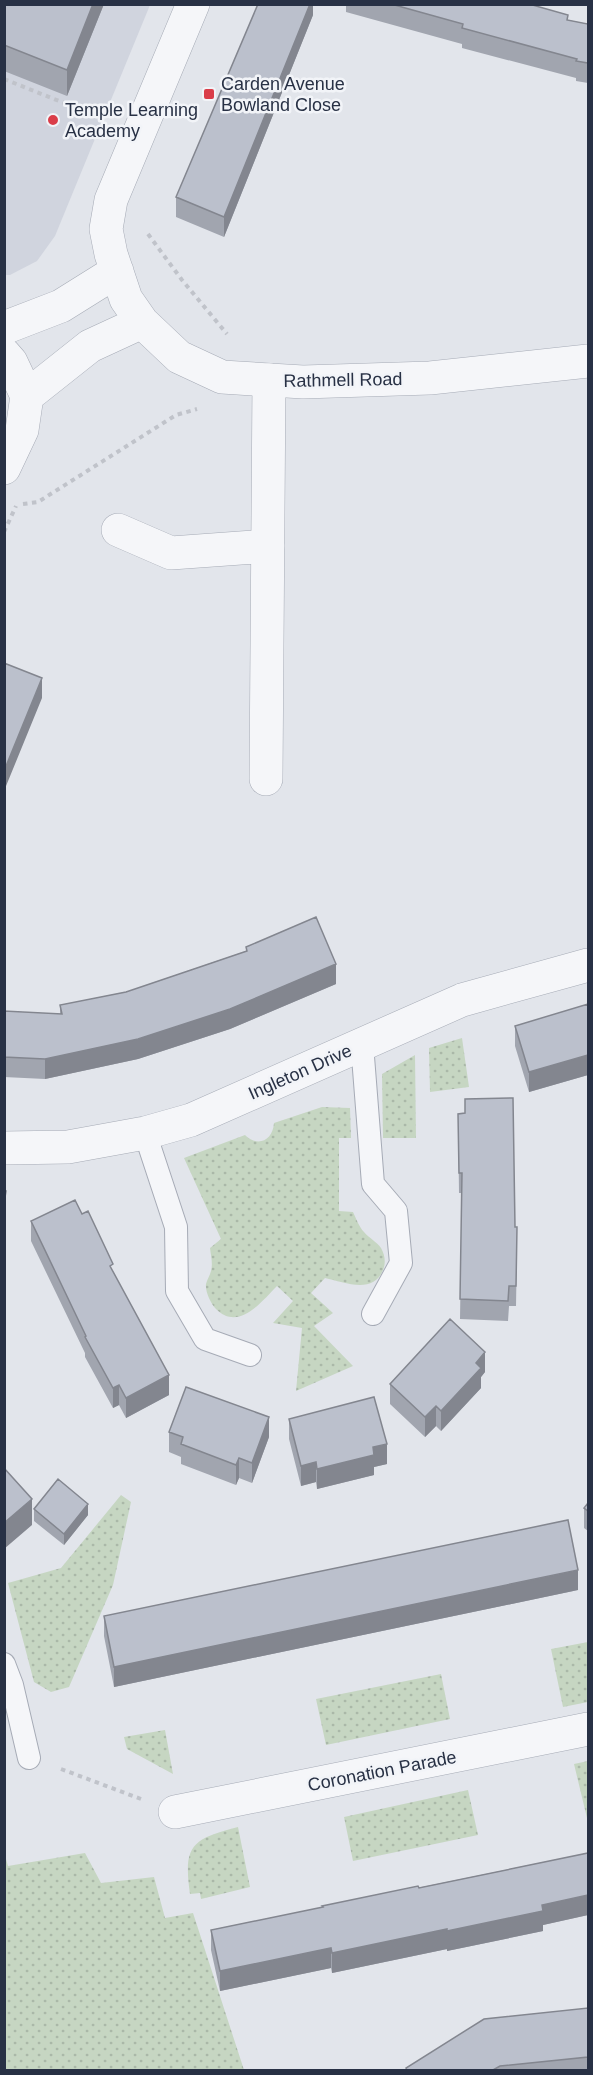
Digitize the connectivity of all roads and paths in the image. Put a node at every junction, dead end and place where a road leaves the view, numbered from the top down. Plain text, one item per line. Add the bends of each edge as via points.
1 (193, 4) edge
2 (4, 79) edge
3 (133, 146) junction
4 (142, 226) dead end
5 (128, 297) junction
6 (4, 328) edge
7 (232, 342) dead end
8 (8, 358) edge
9 (588, 361) edge
10 (269, 380) junction
11 (27, 396) junction
12 (203, 408) dead end
13 (4, 468) edge
14 (118, 530) dead end
15 (4, 532) edge
16 (268, 546) junction
17 (266, 779) dead end
18 (588, 965) edge
19 (362, 1044) junction
20 (145, 1133) junction
21 (4, 1148) edge
22 (374, 1314) dead end
23 (250, 1355) dead end
24 (4, 1664) edge
25 (588, 1729) edge
26 (29, 1758) joint
27 (175, 1812) joint

1 - 3 street
2 - 3 path via 112,122 106,135
3 - 5 street via 111,200 106,229
4 - 7 path
5 - 6 street via 61,306
5 - 10 street, Rathmell Road via 179,357 222,377
5 - 11 street via 90,346
8 - 11 street
9 - 10 street, Rathmell Road via 430,378
10 - 16 street
11 - 13 street via 22,430
12 - 15 path via 176,416 38,502 16,505
14 - 16 street via 171,553
16 - 17 street
18 - 19 street, Ingleton Drive via 462,1000
19 - 20 street, Ingleton Drive via 191,1120
19 - 22 lane via 374,1184 396,1211 401,1263
20 - 21 street, Ingleton Drive via 68,1147
20 - 23 lane via 176,1227 177,1291 205,1339
24 - 26 lane
25 - 27 street, Coronation Parade
26 - 27 path

